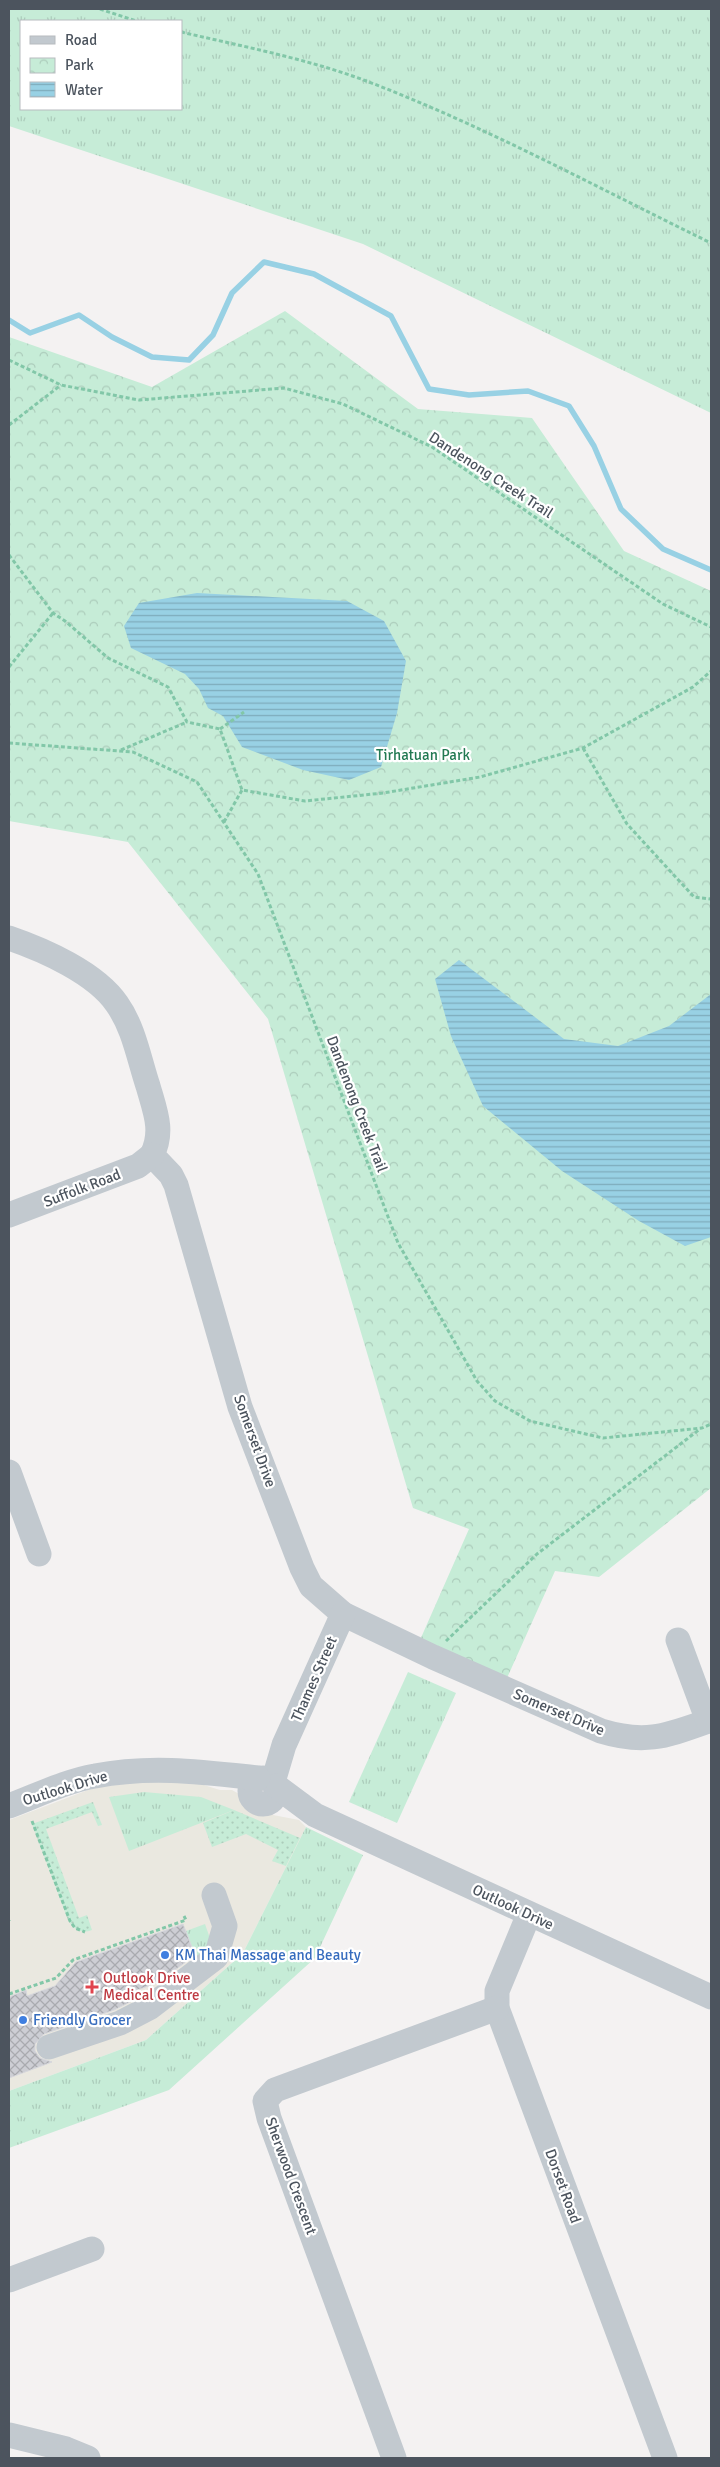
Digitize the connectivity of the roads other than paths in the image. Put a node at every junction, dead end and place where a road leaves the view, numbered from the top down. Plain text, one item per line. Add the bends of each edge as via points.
1 (9, 938) edge
2 (152, 1155) junction
3 (9, 1215) edge
4 (9, 1472) edge
5 (39, 1554) dead end
6 (343, 1614) junction
7 (678, 1640) dead end
8 (710, 1720) edge
9 (265, 1787) junction
10 (9, 1806) edge
11 (214, 1896) dead end
12 (528, 1914) junction
13 (711, 1998) edge
14 (497, 2008) junction
15 (49, 2047) dead end
16 (92, 2249) dead end
17 (9, 2280) edge
18 (9, 2435) edge
19 (88, 2458) edge
20 (394, 2458) edge
21 (665, 2458) edge

1 - 2 street via 46,952 90,978 117,1004 130,1027 158,1121 158,1144
2 - 3 street, Suffolk Road via 138,1166
2 - 6 street, Somerset Drive via 176,1185 240,1406 302,1568 311,1586
4 - 5 street
6 - 8 street, Somerset Drive via 433,1657 623,1738 647,1739
6 - 9 street, Thames Street
7 - 8 street
9 - 10 street, Outlook Drive via 211,1773 178,1769 136,1770 93,1776
9 - 12 street, Outlook Drive via 315,1815
11 - 15 street via 225,1926 216,1957 149,2008 120,2023
12 - 13 street, Outlook Drive
12 - 14 street, Dorset Road via 496,1991
14 - 20 street, Sherwood Crescent via 276,2090 266,2101 269,2118
14 - 21 street, Dorset Road
16 - 17 street
18 - 19 street

